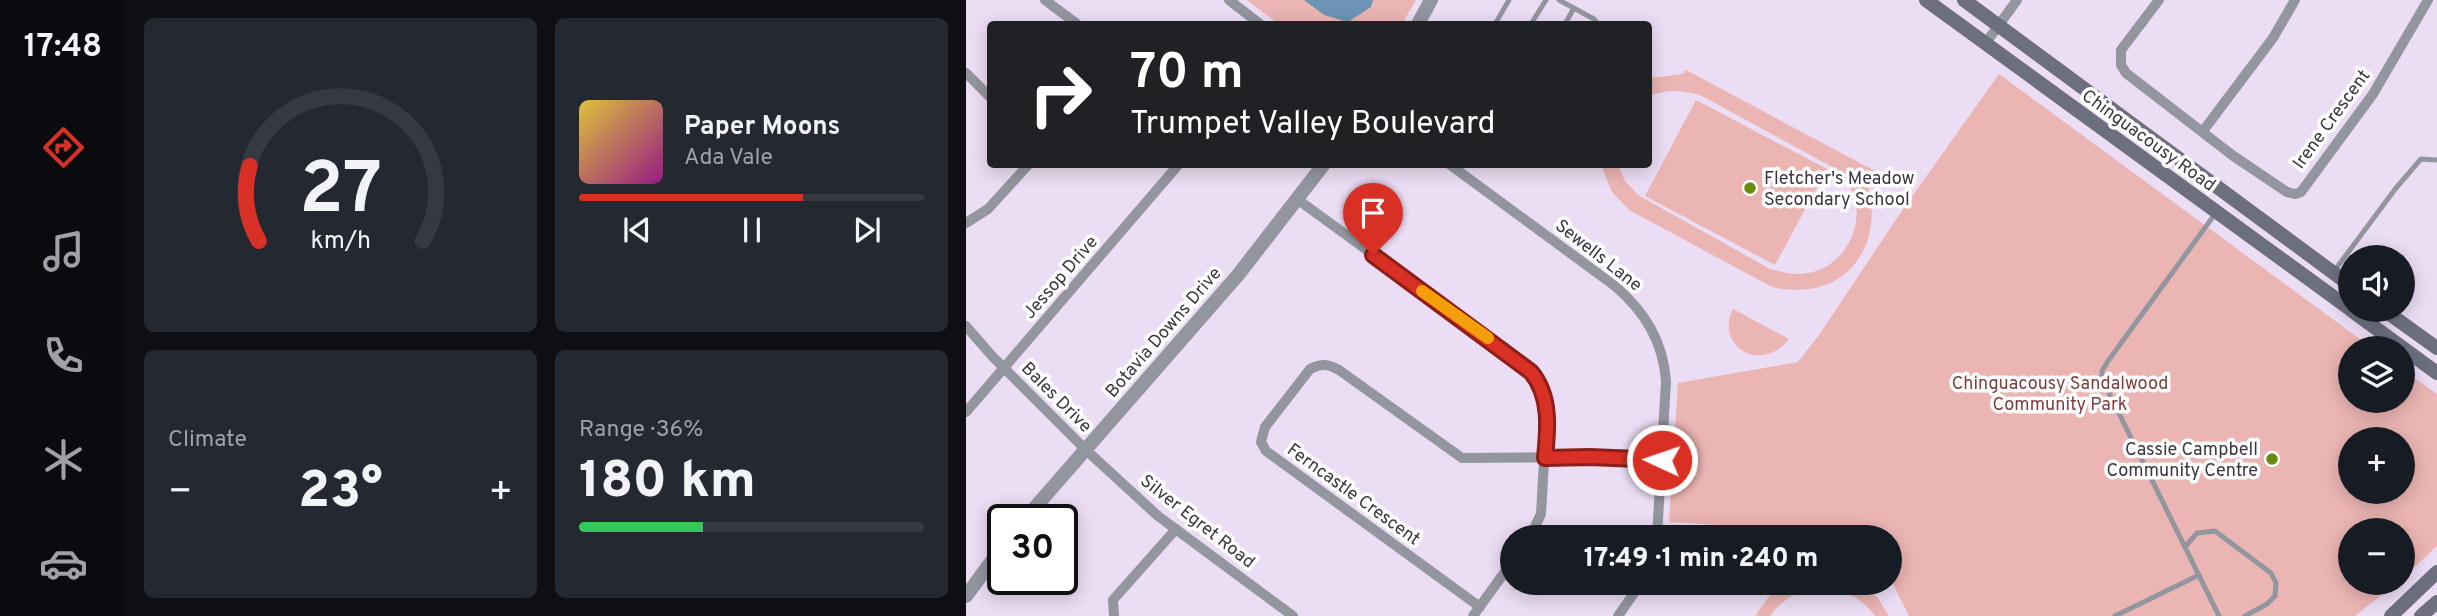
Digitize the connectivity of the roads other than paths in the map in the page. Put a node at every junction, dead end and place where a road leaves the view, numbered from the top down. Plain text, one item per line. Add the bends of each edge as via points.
1 (1045, 0) edge
2 (1229, 0) edge
3 (1431, 0) edge
4 (1509, 0) edge
5 (1546, 0) edge
6 (1559, 0) edge
7 (1926, 0) edge
8 (1964, 0) edge
9 (2017, 0) edge
10 (2159, 0) edge
11 (2295, 0) edge
12 (2428, 0) edge
13 (1574, 8) junction
14 (1073, 21) edge
15 (1256, 21) edge
16 (1420, 21) edge
17 (1497, 21) edge
18 (1533, 21) edge
19 (1567, 21) edge
20 (1596, 21) edge
21 (1998, 26) junction
22 (1985, 44) junction
23 (966, 73) edge
24 (987, 94) edge
25 (2203, 131) junction
26 (2437, 160) edge
27 (1025, 168) edge
28 (1176, 168) edge
29 (1321, 168) edge
30 (1454, 168) edge
31 (1297, 199) junction
32 (2217, 212) junction
33 (966, 223) edge
34 (2333, 273) junction
35 (2338, 277) edge
36 (2338, 301) edge
37 (2367, 322) edge
38 (2401, 322) edge
39 (966, 326) edge
40 (2437, 348) edge
41 (1004, 368) junction
42 (2437, 373) edge
43 (966, 412) edge
44 (1086, 450) junction
45 (1545, 458) junction
46 (1662, 460) junction
47 (1038, 504) edge
48 (1536, 525) edge
49 (1658, 525) edge
50 (1176, 529) junction
51 (2185, 547) junction
52 (987, 568) edge
53 (2437, 572) edge
54 (2199, 575) junction
55 (1500, 578) edge
56 (1633, 595) edge
57 (966, 596) edge
58 (2437, 602) edge
59 (1476, 611) edge
60 (1114, 616) edge
61 (1293, 616) edge
62 (1618, 616) edge
63 (2115, 616) edge
64 (2219, 616) edge
65 (2245, 616) edge
66 (2391, 616) edge
67 (2421, 616) edge

1 - 14 street
2 - 15 street
3 - 16 street
4 - 17 lane
5 - 18 lane
6 - 13 lane
7 - 22 main road, Chinguacousy Road
8 - 21 main road, Chinguacousy Road
9 - 21 street
10 - 25 street via 2121,50 2121,65
11 - 25 street via 2273,38
12 - 25 street, Irene Crescent via 2374,94 2301,192 2287,192
13 - 19 lane
13 - 20 lane
21 - 22 street
21 - 34 main road, Chinguacousy Road
22 - 32 main road, Chinguacousy Road
23 - 24 street
26 - 34 lane via 2421,159
27 - 33 street via 988,209
28 - 41 street, Jessop Drive
29 - 31 street, Botavia Downs Drive
30 - 46 street, Sewells Lane via 1615,286 1643,314 1660,347 1665,369
31 - 44 street, Botavia Downs Drive via 1238,275
31 - 45 street via 1531,372 1546,403
32 - 36 main road, Chinguacousy Road
32 - 51 lane via 2102,374
34 - 35 main road, Chinguacousy Road
37 - 42 main road, Chinguacousy Road
38 - 40 main road
39 - 41 street, Bales Drive
41 - 43 street, Jessop Drive
41 - 44 street, Bales Drive
44 - 47 street, Botavia Downs Drive
44 - 50 street, Silver Egret Road
45 - 46 street
45 - 48 street via 1541,514
45 - 59 street, Ferncastle Crescent via 1462,458 1329,365 1310,369 1265,427 1261,442 1266,451
46 - 49 street, Sewells Lane
50 - 60 street via 1113,600
50 - 61 street, Silver Egret Road
51 - 54 lane
51 - 65 lane via 2197,533 2215,531 2272,573 2275,596
52 - 57 street
53 - 66 main road
54 - 63 lane
54 - 64 lane
55 - 59 street
56 - 62 street
58 - 67 main road

